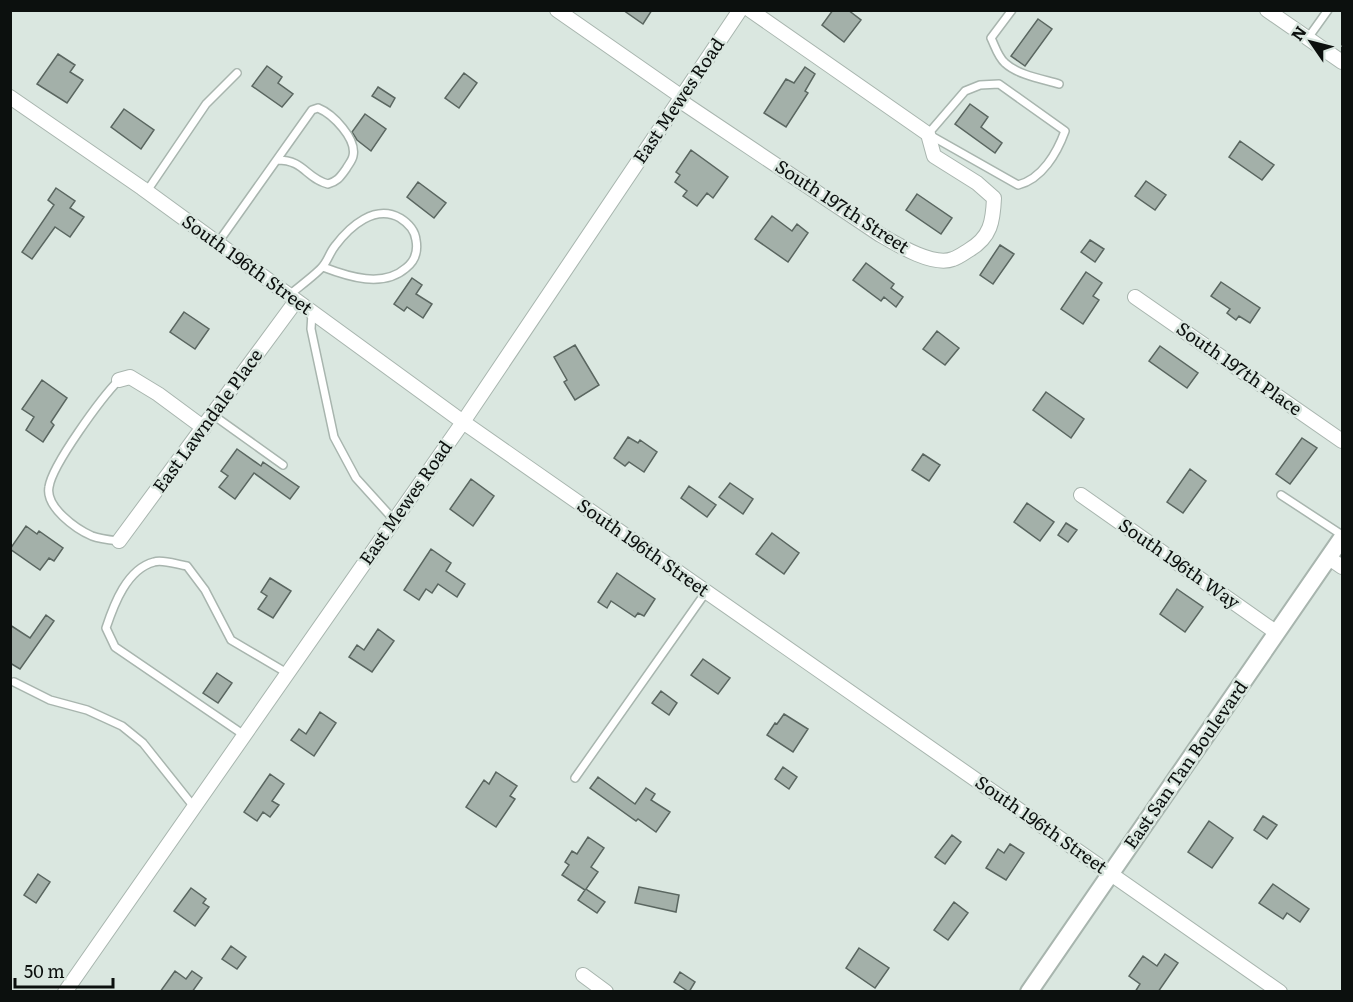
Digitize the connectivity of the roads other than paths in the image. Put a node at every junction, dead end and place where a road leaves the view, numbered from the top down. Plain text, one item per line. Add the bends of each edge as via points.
1 (557, 10) edge
2 (740, 10) edge
3 (750, 10) edge
4 (1012, 10) edge
5 (1267, 10) edge
6 (1328, 10) edge
7 (1308, 38) junction
8 (1342, 62) edge
9 (237, 73) dead end
10 (1059, 84) dead end
11 (10, 97) edge
12 (681, 99) junction
13 (928, 134) junction
14 (277, 160) junction
15 (147, 192) junction
16 (217, 244) junction
17 (323, 267) junction
18 (1135, 297) dead end
19 (292, 299) junction
20 (312, 313) junction
21 (119, 380) joint
22 (213, 415) junction
23 (463, 422) junction
24 (204, 428) junction
25 (1342, 441) edge
26 (283, 465) dead end
27 (1081, 495) dead end
28 (1281, 495) dead end
29 (394, 520) junction
30 (1342, 537) edge
31 (119, 541) joint
32 (1336, 562) edge
33 (706, 592) junction
34 (1277, 633) junction
35 (287, 673) junction
36 (14, 682) dead end
37 (244, 735) junction
38 (575, 778) dead end
39 (194, 807) junction
40 (1110, 873) junction
41 (583, 975) dead end
42 (65, 992) edge
43 (606, 992) edge
44 (1029, 992) edge
45 (1280, 992) edge

1 - 12 street, South 197th Street
2 - 12 street, East Mewes Road
3 - 13 street
4 - 10 lane via 991,38 1000,58 1024,73
5 - 7 street
6 - 7 lane
7 - 8 street
9 - 15 lane via 206,104
11 - 15 street, South 196th Street
12 - 13 street, South 197th Street via 879,234 910,252 951,260 979,244 992,224 994,198 934,156
12 - 23 street, East Mewes Road
13 - 13 lane via 965,91 999,84 1065,131 1059,148 1041,171 1029,182 1018,185
14 - 14 lane via 318,108 336,118 354,153 338,181 328,184 290,160
14 - 16 lane
15 - 16 street, South 196th Street
16 - 19 street, South 196th Street
17 - 17 lane via 347,231 379,213 402,219 417,238 416,256 398,276 373,279
17 - 19 lane
18 - 25 street, South 197th Place
19 - 20 street, South 196th Street
19 - 22 street, East Lawndale Place
20 - 23 street, South 196th Street
20 - 29 lane via 311,329 334,437 356,478
21 - 24 street via 130,377
21 - 31 lane via 96,406 48,489 63,518 90,535
22 - 24 street, East Lawndale Place
22 - 26 lane
23 - 29 street, East Mewes Road
23 - 33 street, South 196th Street
24 - 31 street, East Lawndale Place
27 - 34 street, South 196th Way
28 - 30 lane
29 - 35 street, East Mewes Road
30 - 32 street, East San Tan Boulevard
32 - 34 street, East San Tan Boulevard
33 - 38 lane
33 - 40 street, South 196th Street
34 - 40 street, East San Tan Boulevard
35 - 37 street, East Mewes Road
35 - 37 lane via 231,640 205,590 187,566 155,561 135,573 115,603 106,628 115,647
36 - 39 lane via 50,700 87,710 122,726 143,744
37 - 39 street, East Mewes Road
39 - 42 street, East Mewes Road
40 - 44 street, East San Tan Boulevard
40 - 45 street, South 196th Street
41 - 43 street

